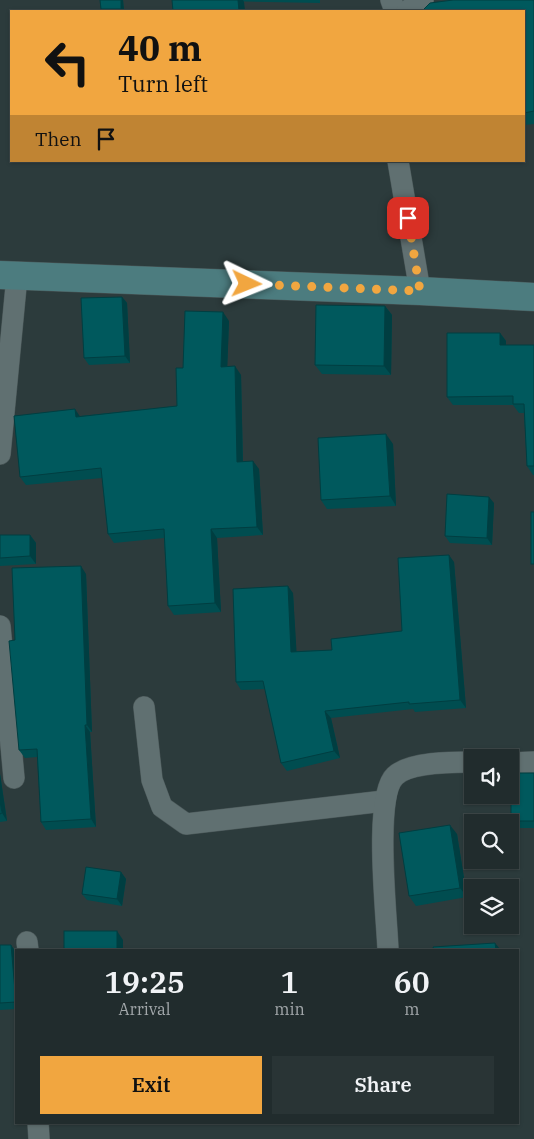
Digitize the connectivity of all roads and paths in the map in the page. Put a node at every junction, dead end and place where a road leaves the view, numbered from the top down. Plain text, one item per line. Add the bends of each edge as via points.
1 (423, 0) edge
2 (408, 10) edge
3 (398, 162) edge
4 (8, 275) edge
5 (420, 291) junction
6 (534, 297) edge
7 (0, 454) edge
8 (0, 626) edge
9 (144, 707) dead end
10 (464, 762) edge
11 (534, 762) edge
12 (519, 763) edge
13 (14, 778) dead end
14 (384, 801) junction
15 (388, 949) edge
16 (38, 1124) edge
17 (39, 1139) edge

1 - 2 street
3 - 5 street
4 - 5 street
4 - 7 street
5 - 6 street
8 - 13 street
9 - 14 street via 152,780 162,807 186,824
10 - 14 street via 406,769 394,777
11 - 12 street
14 - 15 street
16 - 17 street

